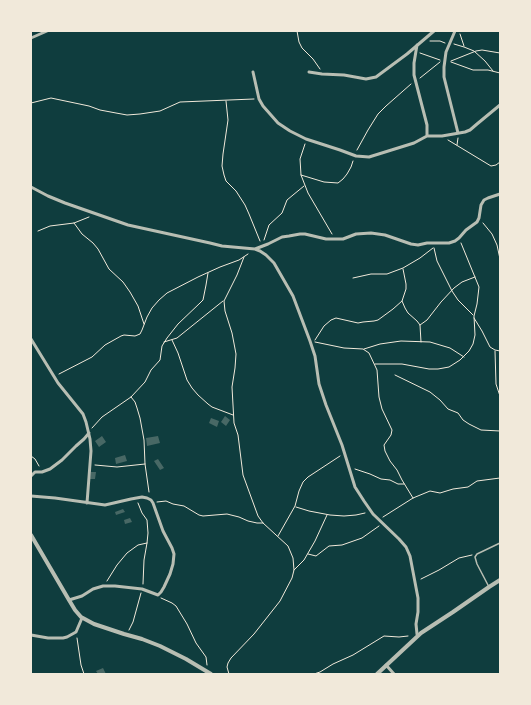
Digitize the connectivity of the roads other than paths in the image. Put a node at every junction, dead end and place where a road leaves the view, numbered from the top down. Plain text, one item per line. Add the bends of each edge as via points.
1 (48, 31) edge
2 (434, 31) edge
3 (456, 31) edge
4 (31, 38) edge
5 (417, 46) junction
6 (253, 72) dead end
7 (309, 72) dead end
8 (500, 104) edge
9 (458, 133) junction
10 (427, 136) junction
11 (31, 187) edge
12 (500, 194) edge
13 (254, 249) junction
14 (31, 339) edge
15 (89, 433) junction
16 (31, 476) edge
17 (31, 496) edge
18 (88, 503) junction
19 (31, 535) edge
20 (500, 543) edge
21 (500, 580) edge
22 (488, 587) junction
23 (69, 600) junction
24 (82, 618) junction
25 (31, 635) edge
26 (417, 635) junction
27 (386, 665) junction
28 (210, 673) edge
29 (376, 674) edge
30 (394, 674) edge

1 - 4 street
2 - 5 street
3 - 9 street via 446,52 444,77
5 - 7 street via 376,77 359,78
5 - 10 street via 414,74 427,124
6 - 10 street via 263,106 278,123 306,139 354,155 370,157 414,143
8 - 9 street via 470,130
9 - 10 street
11 - 13 street via 65,203 128,225 222,246
12 - 13 street via 482,203 477,222 449,243 418,245 371,233 356,234 343,239 326,239 305,234 282,238
13 - 26 street via 274,263 293,296 315,356 319,384 355,487 379,520 406,547 418,598
14 - 15 street via 54,376 83,414
15 - 16 street via 50,469 35,472
15 - 18 street via 91,451
17 - 18 street
18 - 23 street via 105,506 137,498 150,499 174,554 173,564 158,595 142,589 105,586
19 - 23 street
20 - 22 lane via 475,557
21 - 22 street
22 - 26 street
23 - 24 street
24 - 25 street via 73,635 63,638
24 - 28 street via 126,635 142,638
26 - 27 street
27 - 29 street
27 - 30 street

